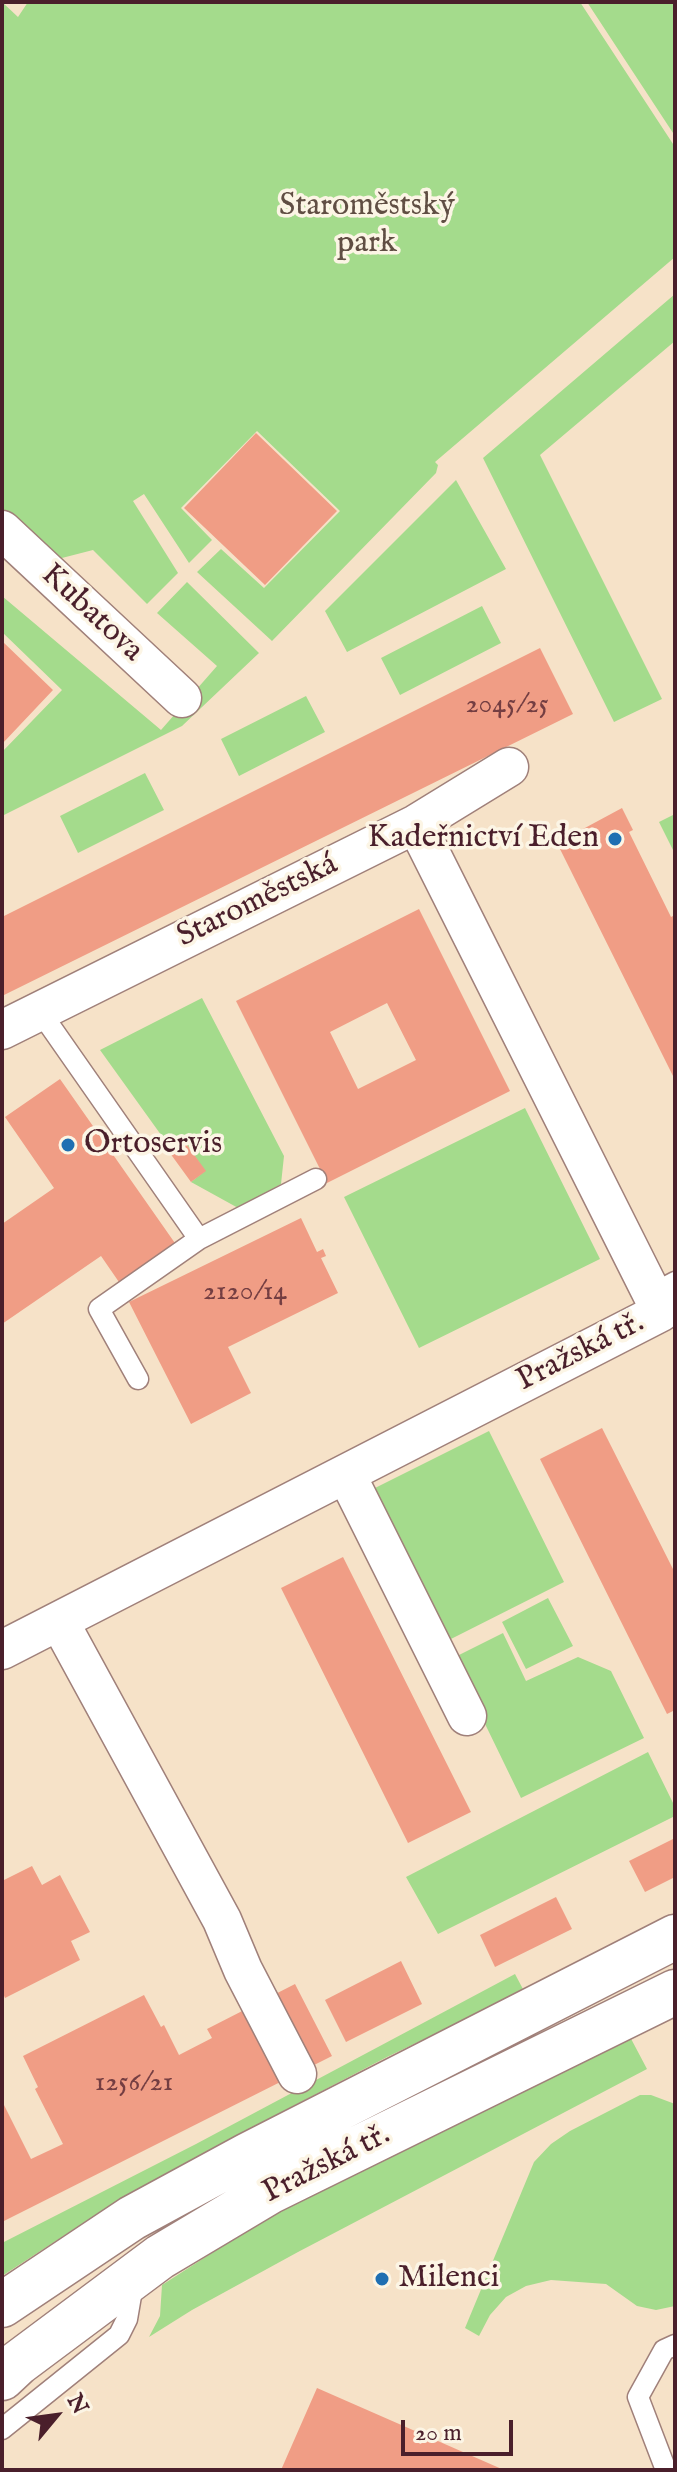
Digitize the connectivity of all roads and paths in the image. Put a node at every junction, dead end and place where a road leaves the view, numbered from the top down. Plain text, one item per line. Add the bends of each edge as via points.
1 (2, 530) edge
2 (182, 698) dead end
3 (509, 767) dead end
4 (416, 824) junction
5 (39, 1010) junction
6 (2, 1030) edge
7 (316, 1179) dead end
8 (199, 1239) junction
9 (664, 1288) edge
10 (138, 1379) dead end
11 (346, 1474) junction
12 (59, 1621) junction
13 (2, 1650) edge
14 (467, 1716) dead end
15 (675, 1937) edge
16 (675, 1992) edge
17 (297, 2074) dead end
18 (135, 2276) junction
19 (2, 2305) edge
20 (675, 2345) edge
21 (2, 2378) edge
22 (2, 2429) edge
23 (666, 2470) edge

1 - 2 street, Kubatova
3 - 4 street, Staroměstská
4 - 5 street, Staroměstská
4 - 9 street, Pražská tř.
5 - 6 street, Staroměstská
5 - 8 lane
7 - 8 lane
8 - 10 lane via 99,1309
9 - 11 street, Pražská tř. via 661,1312
11 - 12 street, Pražská tř.
11 - 14 street
12 - 13 street, Pražská tř.
12 - 17 street via 222,1920
15 - 19 street, Pražská tř. via 132,2218
16 - 18 street, Pražská tř. via 269,2192
18 - 21 street, Pražská tř.
18 - 22 lane via 119,2335
20 - 23 lane via 664,2350 638,2397

